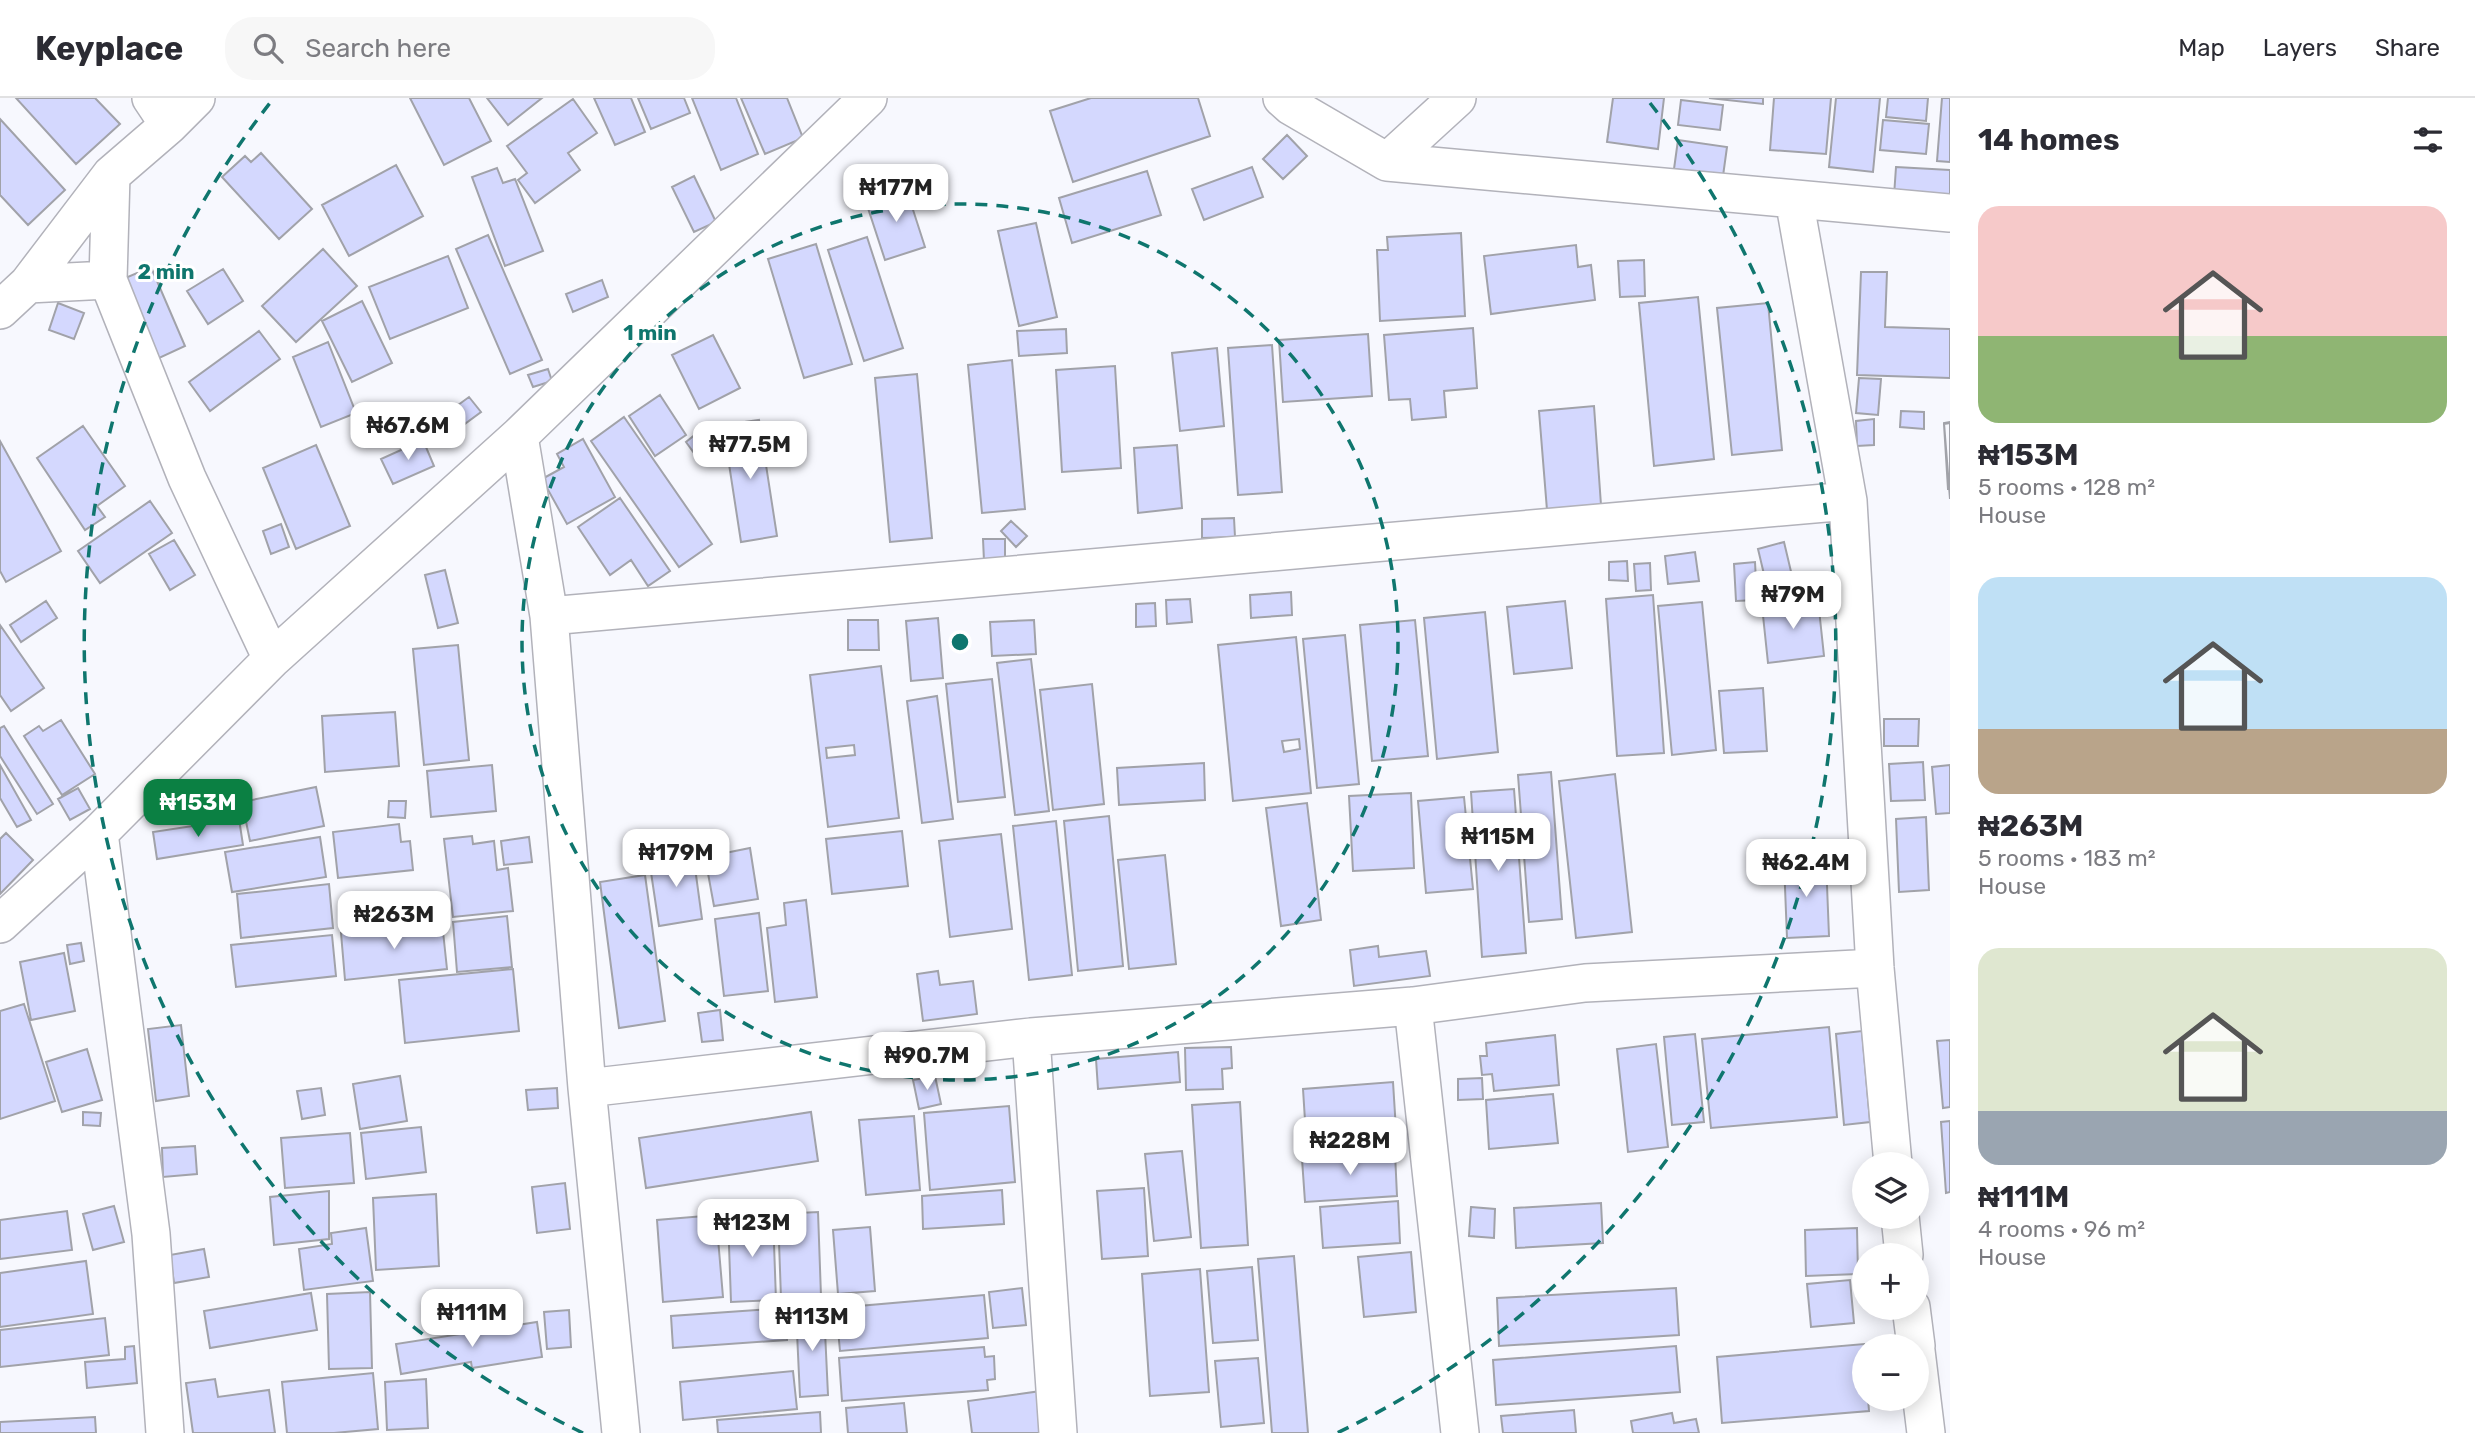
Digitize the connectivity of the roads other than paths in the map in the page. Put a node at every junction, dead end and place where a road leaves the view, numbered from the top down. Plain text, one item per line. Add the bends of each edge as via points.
1 (196, 98) edge
2 (868, 98) edge
3 (1282, 98) edge
4 (1457, 98) edge
5 (160, 112) edge
6 (1387, 162) junction
7 (111, 175) junction
8 (1794, 199) junction
9 (1950, 213) edge
10 (108, 280) junction
11 (28, 284) junction
12 (0, 310) edge
13 (519, 436) junction
14 (1848, 501) junction
15 (549, 616) junction
16 (272, 659) junction
17 (99, 833) junction
18 (0, 924) edge
19 (1875, 968) junction
20 (1413, 1006) junction
21 (1031, 1037) junction
22 (587, 1088) junction
23 (1892, 1152) edge
24 (1923, 1411) edge
25 (165, 1433) edge
26 (621, 1433) edge
27 (1058, 1433) edge
28 (1460, 1433) edge
29 (1926, 1433) edge

1 - 5 street
2 - 13 street
3 - 6 street
4 - 6 street
5 - 7 street
6 - 8 street
7 - 10 street
7 - 11 street
8 - 9 street
8 - 14 street
10 - 11 street
10 - 16 street via 187,478
11 - 12 street
13 - 15 street
13 - 16 street
14 - 15 street
14 - 19 street
15 - 22 street
16 - 17 street
17 - 18 street
17 - 25 street via 151,1234
19 - 20 street via 1585,983
19 - 23 street
20 - 21 street
20 - 28 street
21 - 22 street
21 - 27 street
22 - 26 street
24 - 29 street

